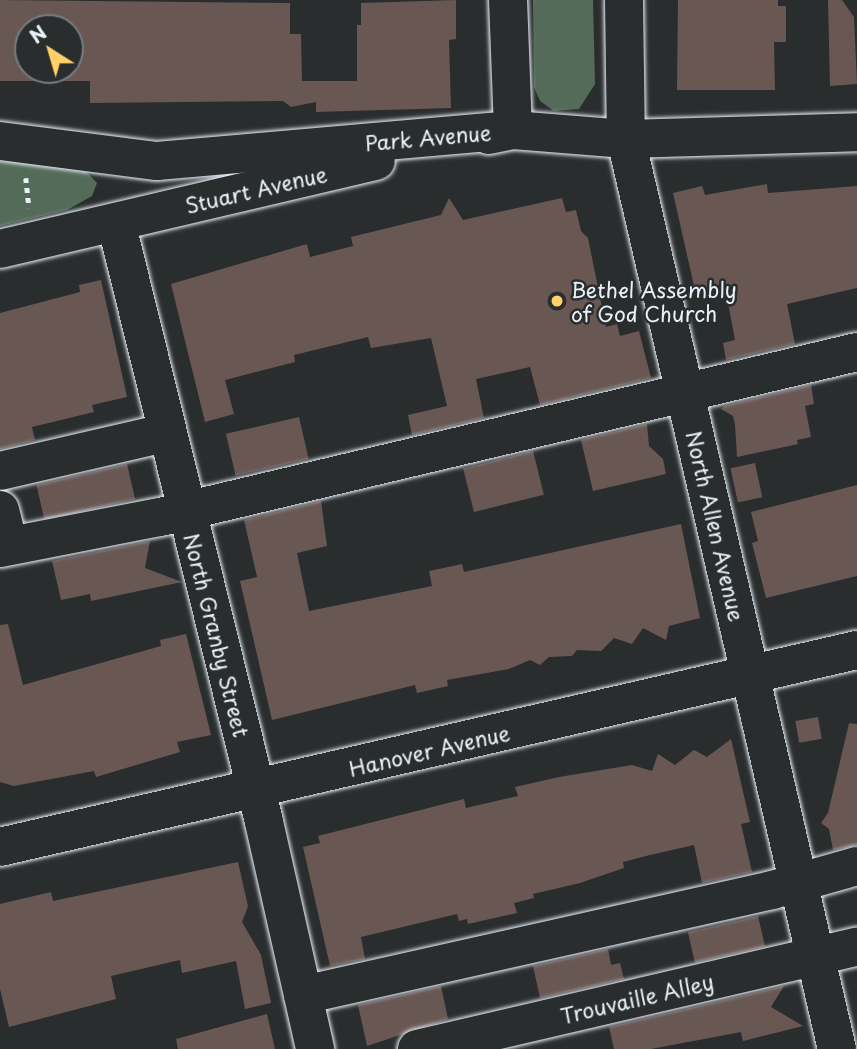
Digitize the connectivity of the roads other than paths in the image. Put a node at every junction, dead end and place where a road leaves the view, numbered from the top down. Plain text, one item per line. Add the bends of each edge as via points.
1 (508, 0) edge
2 (624, 0) edge
3 (513, 130) junction
4 (857, 132) edge
5 (626, 139) junction
6 (13, 154) edge
7 (116, 222) junction
8 (0, 249) edge
9 (857, 352) edge
10 (685, 390) junction
11 (165, 433) junction
12 (0, 471) edge
13 (184, 509) junction
14 (0, 510) edge
15 (4, 547) edge
16 (857, 650) edge
17 (750, 676) junction
18 (256, 790) junction
19 (0, 847) edge
20 (857, 866) edge
21 (800, 882) junction
22 (857, 947) edge
23 (816, 957) junction
24 (303, 995) junction
25 (841, 1025) edge
26 (315, 1049) edge
27 (417, 1049) edge

1 - 3 street
2 - 5 street, North Allen Avenue
3 - 5 street, Park Avenue
3 - 6 street, Park Avenue via 157,160
3 - 7 street, Stuart Avenue
4 - 5 street, Park Avenue
5 - 10 street, North Allen Avenue
7 - 8 street, Stuart Avenue
7 - 11 street, North Granby Street
9 - 10 street
10 - 13 street
10 - 17 street, North Allen Avenue
11 - 12 street
11 - 13 street, North Granby Street
13 - 15 street
13 - 18 street, North Granby Street
14 - 15 street
16 - 17 street, Hanover Avenue
17 - 18 street, Hanover Avenue
17 - 21 street, North Allen Avenue
18 - 19 street, Hanover Avenue
18 - 24 street, North Granby Street
20 - 21 street
21 - 23 street, North Allen Avenue
21 - 24 street
22 - 23 street, Trouvaille Alley
23 - 25 street, North Allen Avenue
23 - 27 street, Trouvaille Alley
24 - 26 street, North Granby Street

